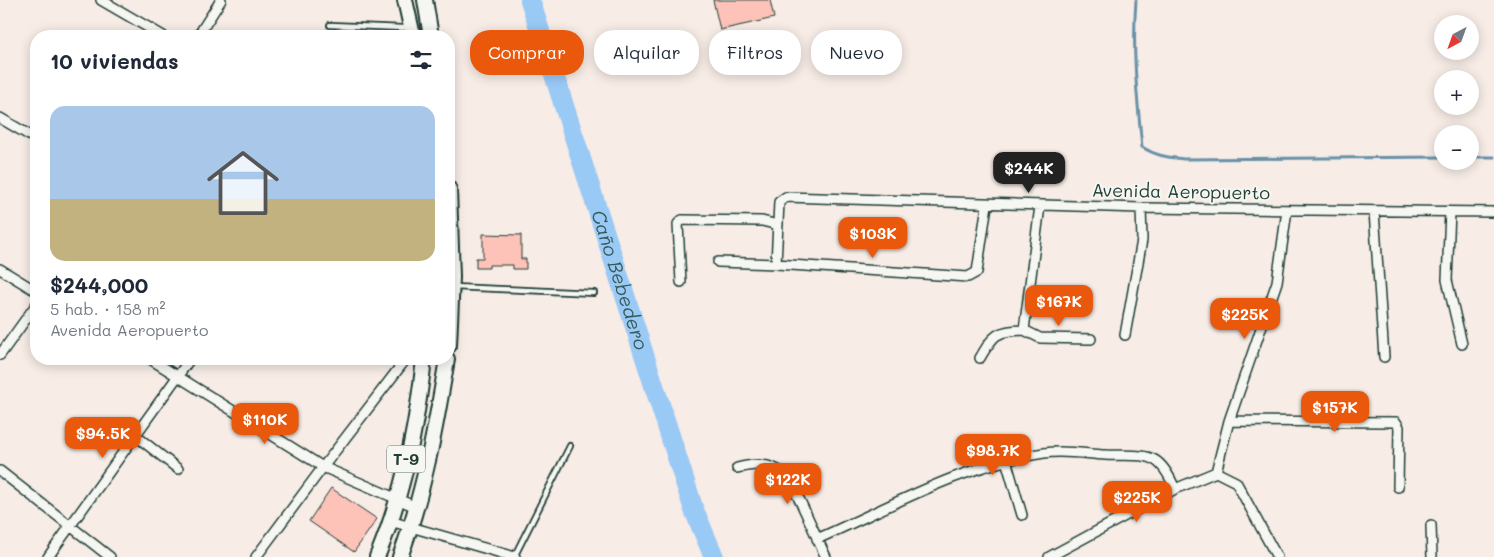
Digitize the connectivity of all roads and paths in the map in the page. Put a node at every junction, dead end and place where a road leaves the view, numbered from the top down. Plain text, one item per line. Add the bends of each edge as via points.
1 (102, 0) edge
2 (221, 0) edge
3 (398, 0) edge
4 (405, 0) edge
5 (424, 0) edge
6 (330, 25) dead end
7 (153, 30) edge
8 (202, 30) edge
9 (373, 30) edge
10 (406, 30) edge
11 (407, 30) edge
12 (430, 30) edge
13 (0, 118) edge
14 (30, 136) edge
15 (987, 205) junction
16 (1040, 206) junction
17 (1142, 208) junction
18 (1287, 210) junction
19 (1374, 211) junction
20 (1450, 212) junction
21 (1494, 212) edge
22 (778, 225) junction
23 (718, 262) dead end
24 (776, 264) junction
25 (0, 269) edge
26 (681, 282) dead end
27 (455, 286) edge
28 (30, 287) edge
29 (594, 294) dead end
30 (30, 313) edge
31 (1024, 330) junction
32 (1124, 335) dead end
33 (1091, 339) dead end
34 (1462, 344) dead end
35 (0, 354) edge
36 (1384, 357) dead end
37 (980, 358) dead end
38 (160, 365) edge
39 (186, 365) edge
40 (401, 365) edge
41 (423, 365) edge
42 (445, 365) edge
43 (178, 375) junction
44 (1230, 421) junction
45 (135, 435) junction
46 (570, 446) dead end
47 (1006, 460) junction
48 (322, 466) junction
49 (736, 468) dead end
50 (178, 469) dead end
51 (0, 471) edge
52 (1216, 472) junction
53 (1398, 487) dead end
54 (1175, 489) junction
55 (396, 500) junction
56 (416, 507) junction
57 (1022, 515) dead end
58 (390, 521) junction
59 (1431, 525) dead end
60 (71, 526) junction
61 (411, 527) junction
62 (817, 539) junction
63 (48, 557) edge
64 (110, 557) edge
65 (256, 557) edge
66 (377, 557) edge
67 (400, 557) edge
68 (515, 557) edge
69 (826, 557) edge
70 (1049, 557) edge
71 (1276, 557) edge
72 (1432, 557) edge

1 - 7 street
2 - 8 street
3 - 10 main road
4 - 11 main road
5 - 12 main road
6 - 9 lane
13 - 14 street
15 - 16 street, Avenida Aeropuerto
15 - 22 street, Avenida Aeropuerto via 786,197 779,202
15 - 24 street via 976,272 968,277
16 - 17 street, Avenida Aeropuerto
16 - 31 street
17 - 18 street, Avenida Aeropuerto
17 - 32 street via 1142,240
18 - 19 street, Avenida Aeropuerto
18 - 44 street via 1277,282
19 - 20 street, Avenida Aeropuerto
19 - 36 street
20 - 21 street, Avenida Aeropuerto
20 - 34 street via 1447,280
22 - 24 street
22 - 26 street via 762,221 682,220 678,224 677,236
23 - 24 street
25 - 28 street
27 - 29 lane
30 - 35 street
31 - 33 street via 1040,338
31 - 37 street via 1001,331 991,339
38 - 43 street
39 - 43 street
40 - 48 street
41 - 55 main road, T-9 via 419,401
42 - 56 main road, T-9 via 435,434
43 - 45 street
43 - 48 street
44 - 52 street
44 - 53 street via 1396,422 1399,427
45 - 50 street
45 - 60 street
46 - 68 lane
47 - 54 street via 1047,453 1152,457 1167,469
47 - 57 street
47 - 62 street via 971,470
48 - 55 street
48 - 65 street
49 - 62 street via 756,464 786,475
51 - 60 street
52 - 54 street
52 - 71 street via 1236,482
54 - 70 street
55 - 56 street
55 - 58 main road, T-9
56 - 61 main road, T-9
58 - 61 street
58 - 66 main road, T-9
59 - 72 street
60 - 63 street
60 - 64 street
61 - 67 main road, T-9
61 - 68 street
62 - 69 street

